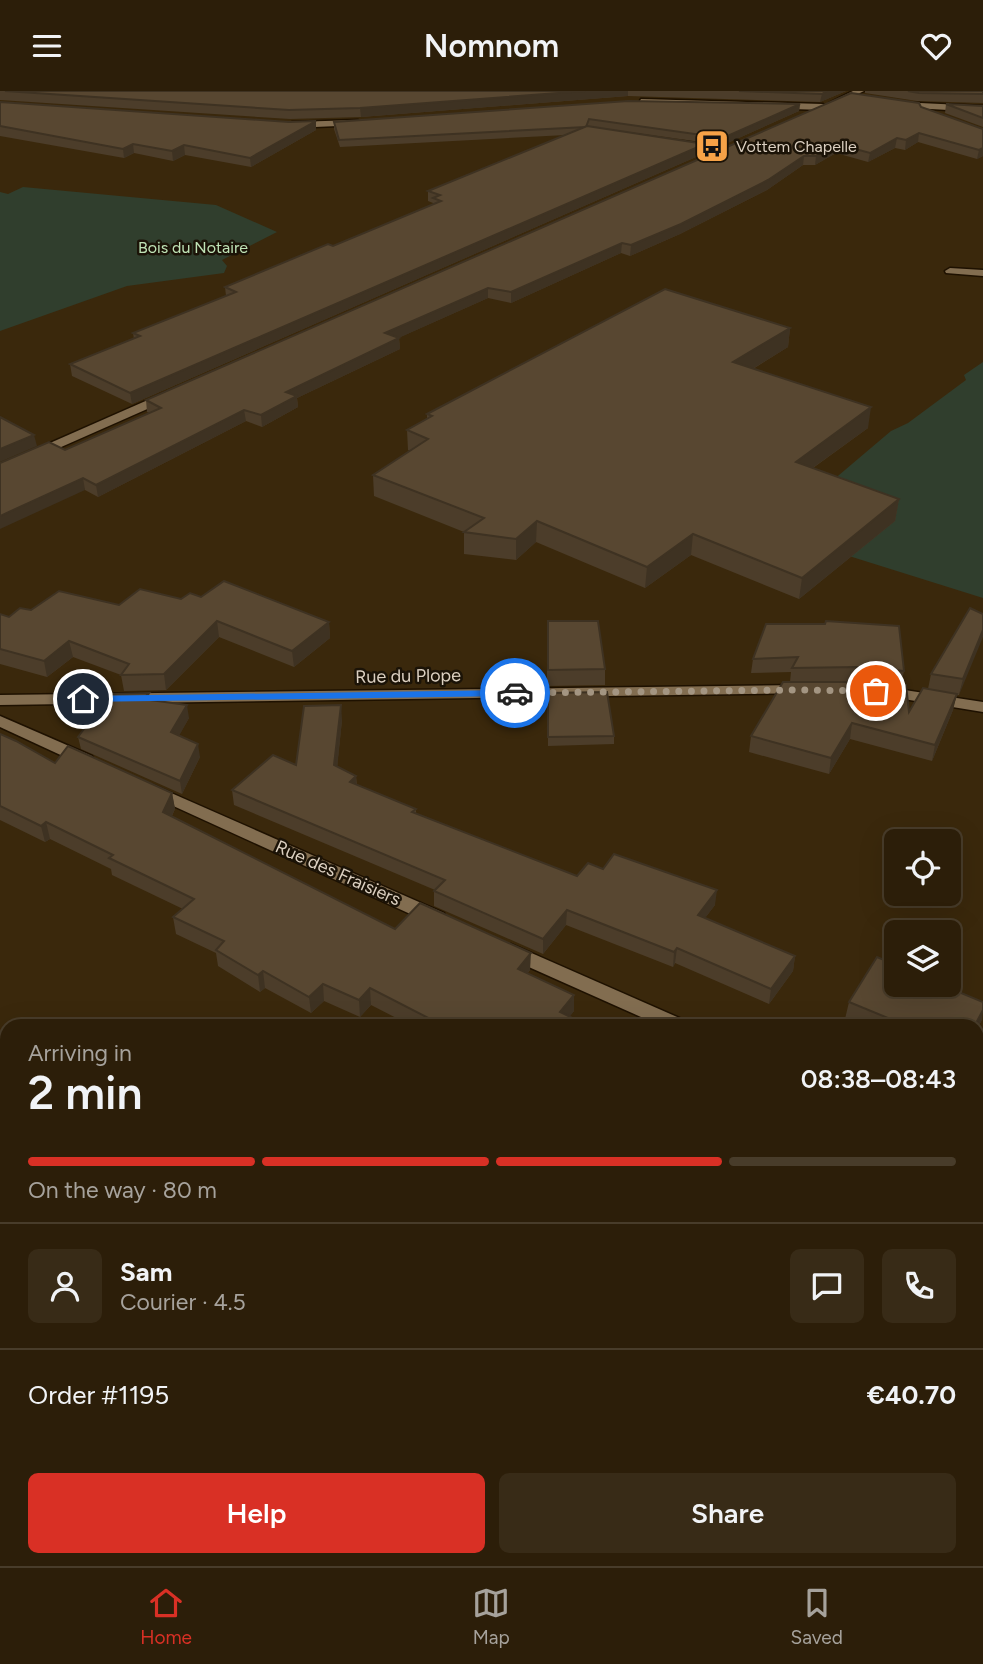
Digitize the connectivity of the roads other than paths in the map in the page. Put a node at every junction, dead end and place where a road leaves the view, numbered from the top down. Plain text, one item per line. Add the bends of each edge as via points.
1 (830, 91) edge
2 (861, 95) edge
3 (849, 96) junction
4 (628, 102) edge
5 (886, 104) edge
6 (823, 107) junction
7 (917, 107) junction
8 (983, 109) edge
9 (940, 119) edge
10 (792, 121) edge
11 (374, 122) edge
12 (279, 124) edge
13 (673, 142) edge
14 (736, 146) edge
15 (724, 151) junction
16 (699, 162) edge
17 (950, 271) dead end
18 (983, 273) edge
19 (173, 393) edge
20 (0, 470) edge
21 (812, 690) edge
22 (864, 691) edge
23 (0, 700) edge
24 (983, 707) edge
25 (0, 721) edge
26 (101, 766) edge
27 (138, 783) edge
28 (453, 925) edge
29 (491, 942) edge
30 (664, 1019) edge

1 - 3 street
2 - 3 street
3 - 6 street
4 - 6 street
5 - 7 street
6 - 10 street
7 - 8 street
7 - 9 street
11 - 12 street
13 - 15 street
14 - 15 street
15 - 16 street
17 - 18 street
19 - 20 street
21 - 23 street, Rue du Plope
22 - 24 street
25 - 26 street
27 - 28 street, Rue des Fraisiers
29 - 30 street

